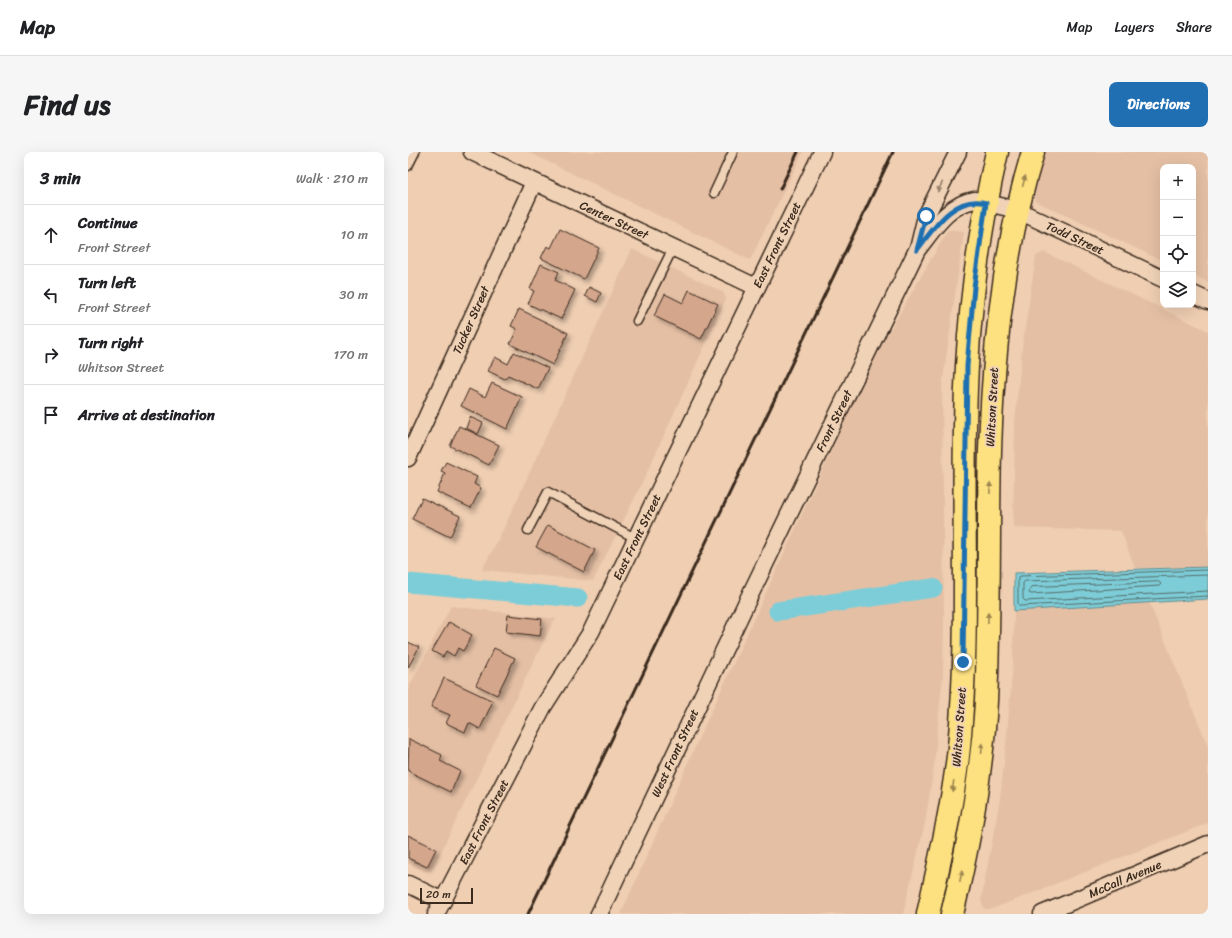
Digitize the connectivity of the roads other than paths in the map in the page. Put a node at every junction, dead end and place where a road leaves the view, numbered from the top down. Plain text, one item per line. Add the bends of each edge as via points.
1 (415, 152) edge
2 (472, 152) edge
3 (733, 152) edge
4 (822, 152) edge
5 (958, 152) edge
6 (997, 152) edge
7 (1032, 152) edge
8 (408, 166) edge
9 (534, 182) junction
10 (714, 193) dead end
11 (986, 203) junction
12 (1017, 210) junction
13 (673, 248) junction
14 (917, 250) junction
15 (1160, 278) edge
16 (756, 287) junction
17 (1196, 295) edge
18 (1208, 301) edge
19 (637, 321) dead end
20 (408, 458) edge
21 (528, 530) dead end
22 (637, 539) junction
23 (750, 593) joint
24 (1208, 844) edge
25 (408, 884) edge
26 (440, 908) edge
27 (1046, 913) edge
28 (599, 914) edge
29 (928, 914) edge
30 (952, 914) edge

1 - 8 lane
2 - 9 street, Center Street
3 - 10 lane
4 - 16 street, East Front Street
5 -> 14 street, Front Street via 926,216
6 - 11 main road, Whitson Street
12 -> 7 main road, Whitson Street
9 - 13 street, Center Street
9 - 20 street, Tucker Street
11 - 12 street, Todd Street
11 - 14 street, Front Street via 975,200 955,208 938,223
11 -> 29 main road, Whitson Street via 974,287 967,366 963,662 959,748 947,827
12 - 15 street, Todd Street
30 -> 12 main road, Whitson Street via 969,835 982,746 988,652 992,396 1003,296
13 - 16 street, Center Street
13 - 19 lane
14 - 23 street, Front Street
16 - 22 street, East Front Street
17 - 18 street
21 - 22 lane via 548,492
22 - 26 street, East Front Street via 591,632 543,707
23 - 28 street, West Front Street
24 - 27 street, McCall Avenue
25 - 26 street

